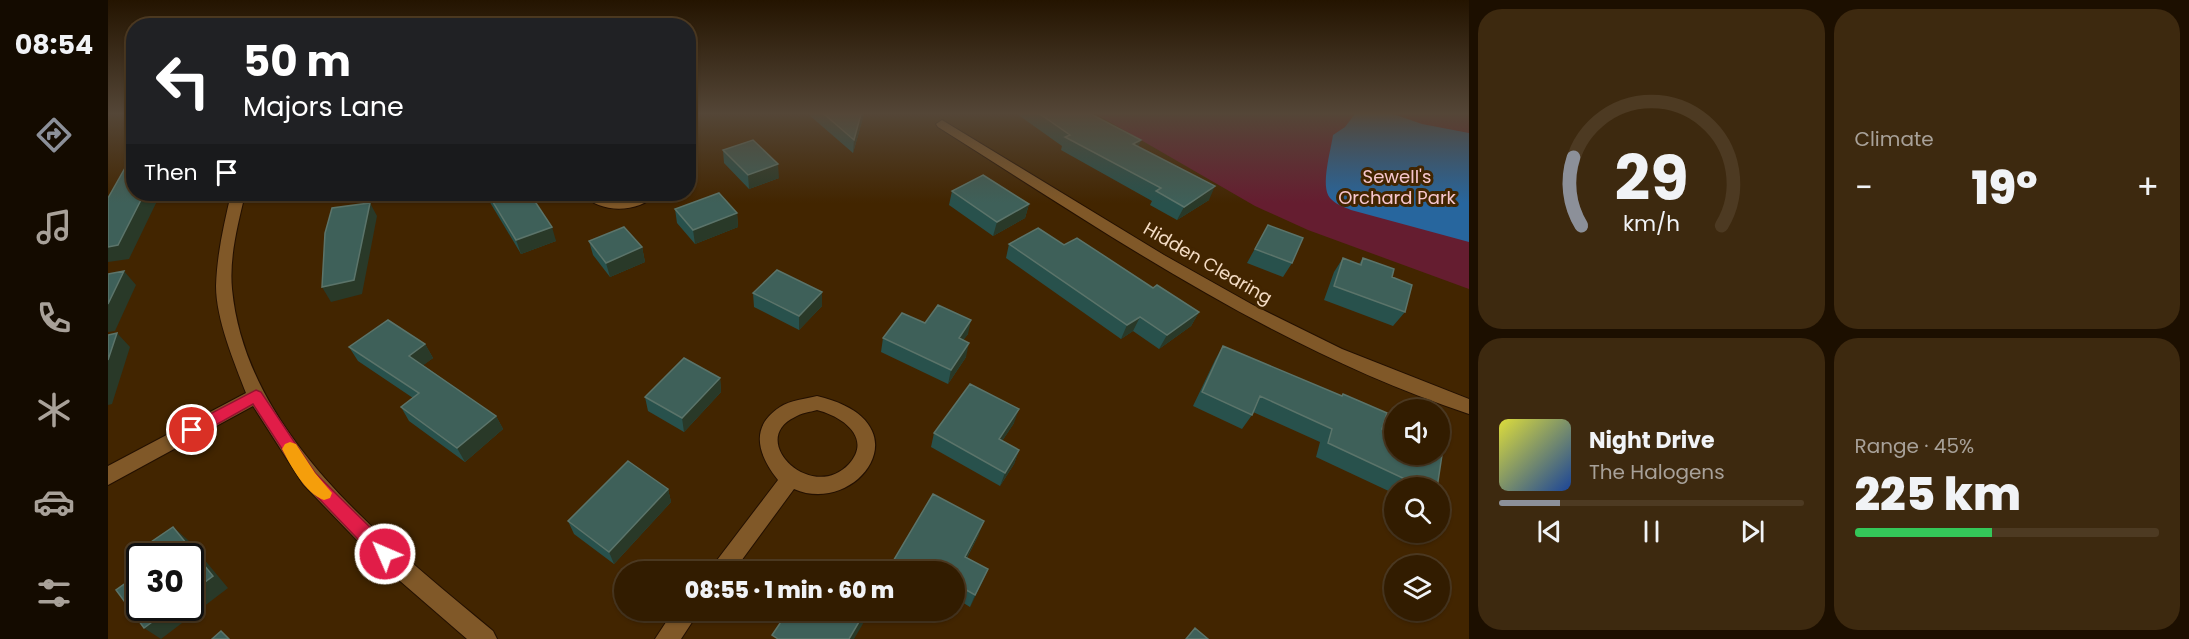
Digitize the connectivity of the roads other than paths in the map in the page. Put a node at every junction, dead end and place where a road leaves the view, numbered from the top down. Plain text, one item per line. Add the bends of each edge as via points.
1 (974, 144) edge
2 (236, 201) edge
3 (602, 201) edge
4 (636, 201) edge
5 (256, 396) junction
6 (1469, 407) edge
7 (108, 476) edge
8 (791, 478) junction
9 (727, 561) edge
10 (681, 621) edge
11 (485, 639) edge
12 (667, 639) edge

1 - 6 street, Hidden Clearing via 1238,305 1296,335
2 - 5 street via 227,242 224,288 235,342
3 - 4 street
5 - 7 street
5 - 11 street via 309,478 385,554
8 - 8 street via 822,485 851,475 866,450 860,426 851,415 836,406 817,403 800,405 775,421 767,444 769,454 776,467
8 - 9 street
10 - 12 street

